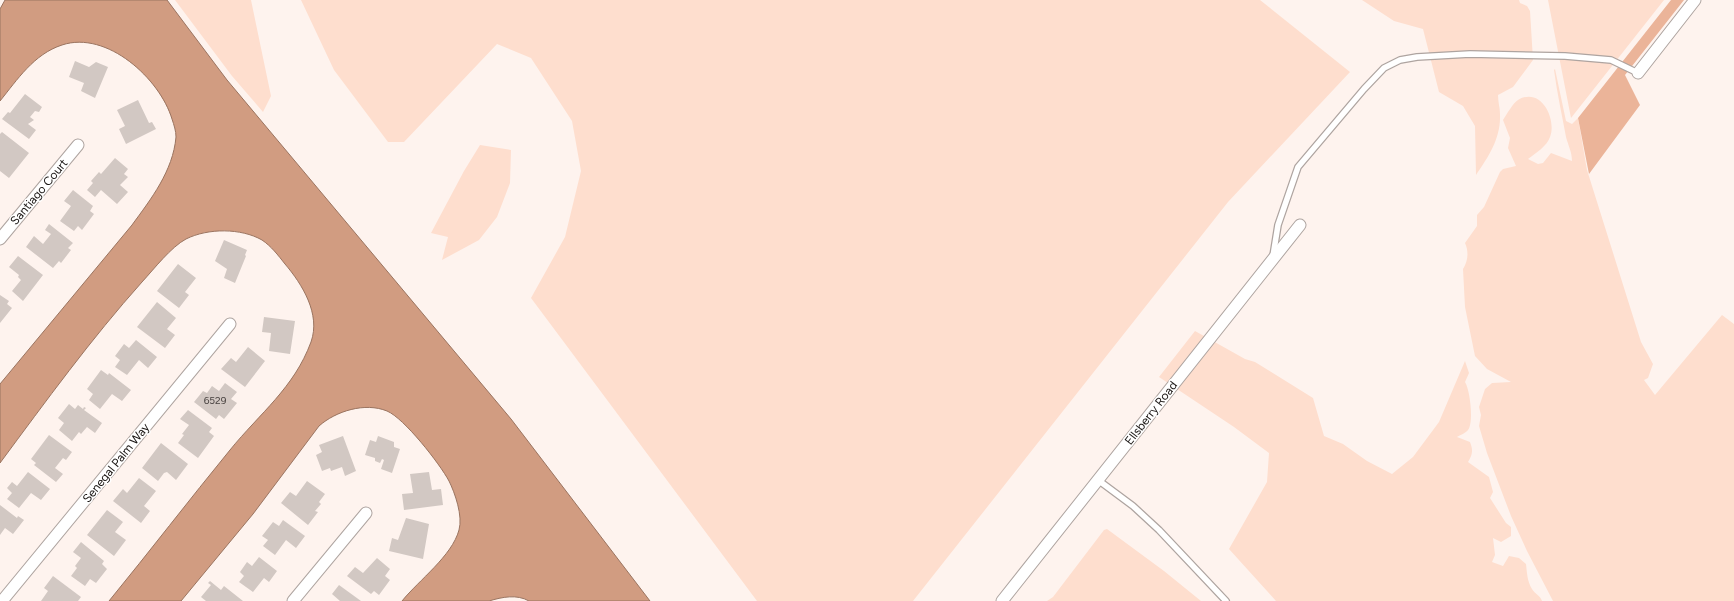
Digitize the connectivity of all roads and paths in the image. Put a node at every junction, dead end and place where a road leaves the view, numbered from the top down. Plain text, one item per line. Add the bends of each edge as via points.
1 (1695, 0) edge
2 (1638, 73) joint
3 (78, 145) dead end
4 (1300, 225) dead end
5 (0, 239) edge
6 (1272, 260) junction
7 (230, 324) dead end
8 (1098, 480) junction
9 (366, 513) dead end
10 (2, 601) edge
11 (294, 601) edge
12 (1002, 601) edge
13 (1226, 601) edge

1 - 2 street
2 - 6 lane via 1611,60 1565,56 1470,54 1417,57 1400,60 1384,68 1298,167 1278,225
3 - 5 street, Santiago Court
4 - 6 street, Ellsberry Road
6 - 8 street, Ellsberry Road
7 - 10 street, Senegal Palm Way
8 - 12 street, Ellsberry Road
8 - 13 lane via 1133,506 1159,530
9 - 11 street

